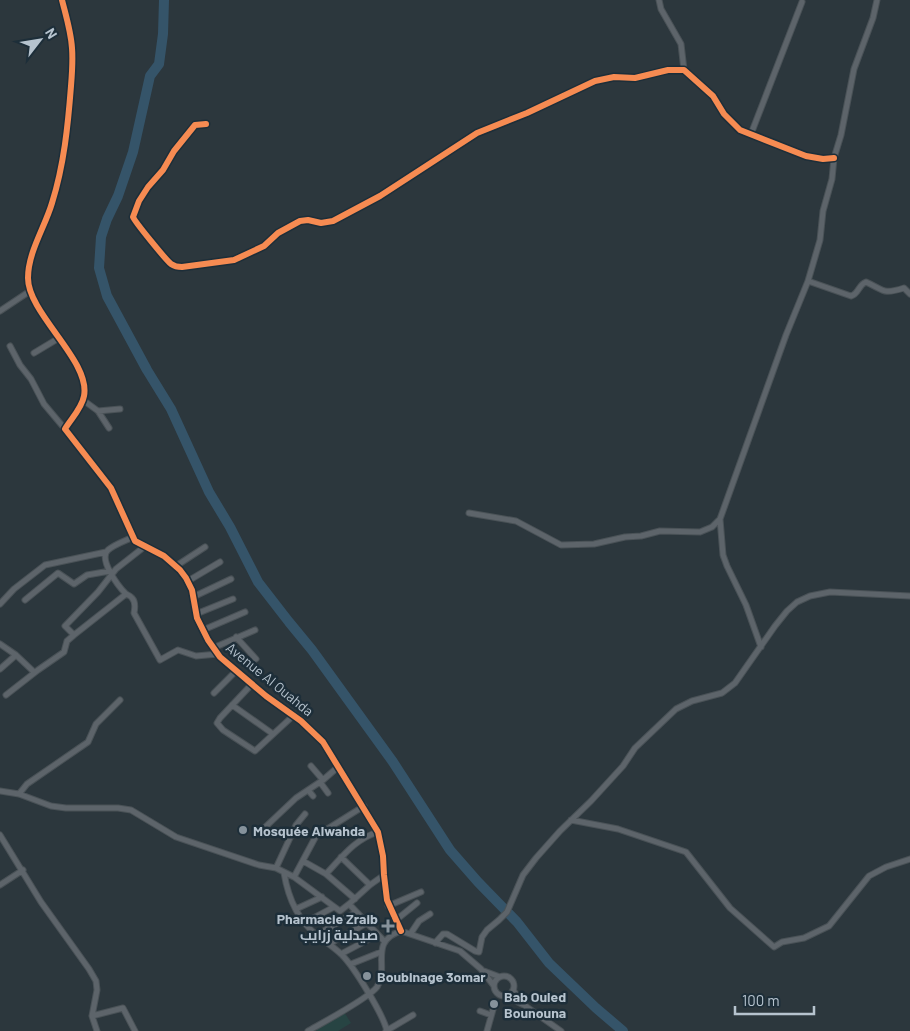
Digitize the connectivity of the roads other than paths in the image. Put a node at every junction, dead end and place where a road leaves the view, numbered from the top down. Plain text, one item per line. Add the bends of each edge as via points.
1 (62, 0) edge
2 (659, 0) edge
3 (877, 0) edge
4 (802, 2) dead end
5 (684, 70) junction
6 (206, 124) dead end
7 (751, 134) junction
8 (834, 158) junction
9 (808, 281) junction
10 (30, 291) junction
11 (910, 294) edge
12 (0, 311) edge
13 (59, 338) junction
14 (10, 346) dead end
15 (34, 353) dead end
16 (83, 400) junction
17 (120, 409) dead end
18 (98, 411) junction
19 (109, 428) dead end
20 (65, 429) junction
21 (470, 513) dead end
22 (720, 519) junction
23 (133, 537) junction
24 (144, 547) junction
25 (205, 547) dead end
26 (106, 552) junction
27 (220, 562) dead end
28 (176, 566) junction
29 (111, 573) junction
30 (231, 579) dead end
31 (188, 581) junction
32 (126, 594) junction
33 (910, 596) edge
34 (193, 597) junction
35 (25, 600) dead end
36 (233, 600) dead end
37 (0, 604) edge
38 (245, 612) dead end
39 (196, 614) junction
40 (203, 630) junction
41 (255, 630) dead end
42 (74, 635) junction
43 (236, 637) junction
44 (0, 644) edge
45 (761, 647) junction
46 (213, 648) junction
47 (218, 654) junction
48 (16, 655) junction
49 (256, 659) dead end
50 (0, 670) edge
51 (236, 671) junction
52 (34, 672) junction
53 (252, 684) junction
54 (214, 693) dead end
55 (6, 695) dead end
56 (120, 700) dead end
57 (232, 706) junction
58 (294, 715) junction
59 (273, 734) junction
60 (312, 766) dead end
61 (338, 767) junction
62 (321, 781) junction
63 (308, 790) junction
64 (0, 792) edge
65 (328, 793) dead end
66 (19, 794) junction
67 (313, 796) dead end
68 (364, 806) junction
69 (304, 814) dead end
70 (571, 820) junction
71 (260, 832) dead end
72 (378, 832) junction
73 (0, 835) edge
74 (342, 857) junction
75 (910, 859) edge
76 (303, 861) junction
77 (276, 868) junction
78 (22, 870) junction
79 (284, 873) junction
80 (326, 874) junction
81 (384, 875) junction
82 (294, 877) junction
83 (0, 885) edge
84 (370, 885) junction
85 (421, 892) dead end
86 (322, 897) junction
87 (355, 899) junction
88 (417, 903) dead end
89 (349, 904) junction
90 (388, 906) junction
91 (334, 907) junction
92 (296, 909) junction
93 (356, 912) junction
94 (430, 914) dead end
95 (396, 920) junction
96 (304, 923) junction
97 (367, 923) junction
98 (401, 931) junction
99 (410, 933) junction
100 (317, 935) junction
101 (377, 936) junction
102 (385, 942) junction
103 (435, 943) junction
104 (329, 944) junction
105 (381, 952) junction
106 (342, 954) junction
107 (351, 964) junction
108 (481, 970) junction
109 (500, 977) junction
110 (494, 986) junction
111 (512, 990) junction
112 (368, 994) junction
113 (499, 995) junction
114 (506, 996) junction
115 (524, 1005) junction
116 (480, 1011) dead end
117 (413, 1015) dead end
118 (491, 1015) junction
119 (92, 1016) junction
120 (97, 1031) edge
121 (136, 1031) edge
122 (308, 1031) edge
123 (387, 1031) edge
124 (487, 1031) edge
125 (561, 1031) edge

1 - 10 street via 72,49 69,111 55,192 28,272
2 - 5 street via 681,44
3 - 8 street via 854,69
4 - 7 street
5 - 6 street via 594,81 477,133 380,196 334,221 321,224 300,221 278,233 264,246 234,260 176,266 165,258 133,217 143,194 174,151 196,125
5 - 7 street via 712,96 732,124
7 - 8 street via 806,156
8 - 9 street via 820,240
9 - 11 street via 851,296 866,282 883,292 904,288
9 - 22 street
10 - 12 street
10 - 13 street
13 - 15 street
13 - 16 street via 80,371
14 - 20 street, Avenue Al Ouahda via 44,404
16 - 18 street
16 - 20 street
17 - 18 street
18 - 19 street
20 - 23 street, Avenue Al Ouahda via 111,488
21 - 22 street via 516,521 560,545 594,544 660,532 700,532
22 - 45 street via 723,555
23 - 24 street, Avenue Al Ouahda
23 - 26 street
24 - 28 street, Avenue Al Ouahda
24 - 29 street
25 - 28 street
26 - 29 street via 104,555
26 - 37 street via 45,565
27 - 31 street
28 - 31 street, Avenue Al Ouahda
29 - 32 street
29 - 35 street via 87,575 74,584 58,574
29 - 42 street via 65,626
30 - 34 street
31 - 34 street, Avenue Al Ouahda
32 - 42 street
32 - 47 street via 133,599 134,613 160,660 178,650 196,656
33 - 45 street via 845,592 810,596 787,611
34 - 39 street, Avenue Al Ouahda
36 - 39 street
38 - 40 street
39 - 40 street, Avenue Al Ouahda
40 - 46 street, Avenue Al Ouahda
41 - 43 street
42 - 52 street via 66,643 64,652
43 - 46 street
43 - 49 street
44 - 48 street
45 - 70 street via 741,677 722,694 685,704 669,714
46 - 47 street, Avenue Al Ouahda
47 - 51 street, Avenue Al Ouahda
48 - 50 street
48 - 52 street
51 - 53 street, Avenue Al Ouahda
51 - 54 street
52 - 55 street
53 - 57 street
53 - 58 street, Avenue Al Ouahda
56 - 66 street via 96,724 88,742 27,784
57 - 59 street
57 - 59 street via 220,718 218,725 253,751
58 - 59 street
58 - 61 street, Avenue Al Ouahda via 323,742
60 - 62 street
61 - 62 street
61 - 68 street, Avenue Al Ouahda
62 - 63 street
62 - 65 street
63 - 67 street
63 - 71 street
64 - 66 street
66 - 77 street via 51,806 126,809 176,837
68 - 72 street, Avenue Al Ouahda
68 - 76 street via 316,836
69 - 77 street
70 - 75 street via 618,829 686,852 730,908 774,947 829,926 869,876
70 - 103 street via 524,875 507,912 486,930 479,952 448,934 443,934
72 - 74 street via 360,839
72 - 81 street, Avenue Al Ouahda
73 - 78 street
74 - 80 street
74 - 84 street
76 - 80 street
76 - 82 street
77 - 79 street
78 - 83 street
78 - 119 street via 96,981 96,1004
79 - 82 street
79 - 92 street via 287,890
80 - 87 street
81 - 84 street
81 - 90 street, Avenue Al Ouahda
82 - 86 street
84 - 87 street
85 - 90 street
86 - 91 street
86 - 92 street
87 - 89 street
88 - 95 street
89 - 91 street via 340,911
89 - 93 street
90 - 95 street, Avenue Al Ouahda
91 - 96 street
92 - 96 street
93 - 97 street
93 - 100 street
94 - 99 street via 419,921
95 - 98 street, Avenue Al Ouahda
96 - 100 street
97 - 101 street
97 - 104 street
98 - 99 street
98 - 102 street
99 - 103 street
100 - 104 street
101 - 102 street
101 - 106 street
102 - 105 street
103 - 108 street via 460,951
104 - 106 street
105 - 107 street
105 - 112 street via 379,981
106 - 107 street
107 - 112 street
108 - 109 street
108 - 110 street
109 - 110 street
109 - 111 street via 511,979
110 - 113 street
111 - 114 street
111 - 115 street
112 - 122 street
112 - 123 street
113 - 114 street
113 - 118 street
114 - 115 street
115 - 125 street
116 - 118 street
117 - 123 street
118 - 124 street
119 - 120 street
119 - 121 street via 124,1008

